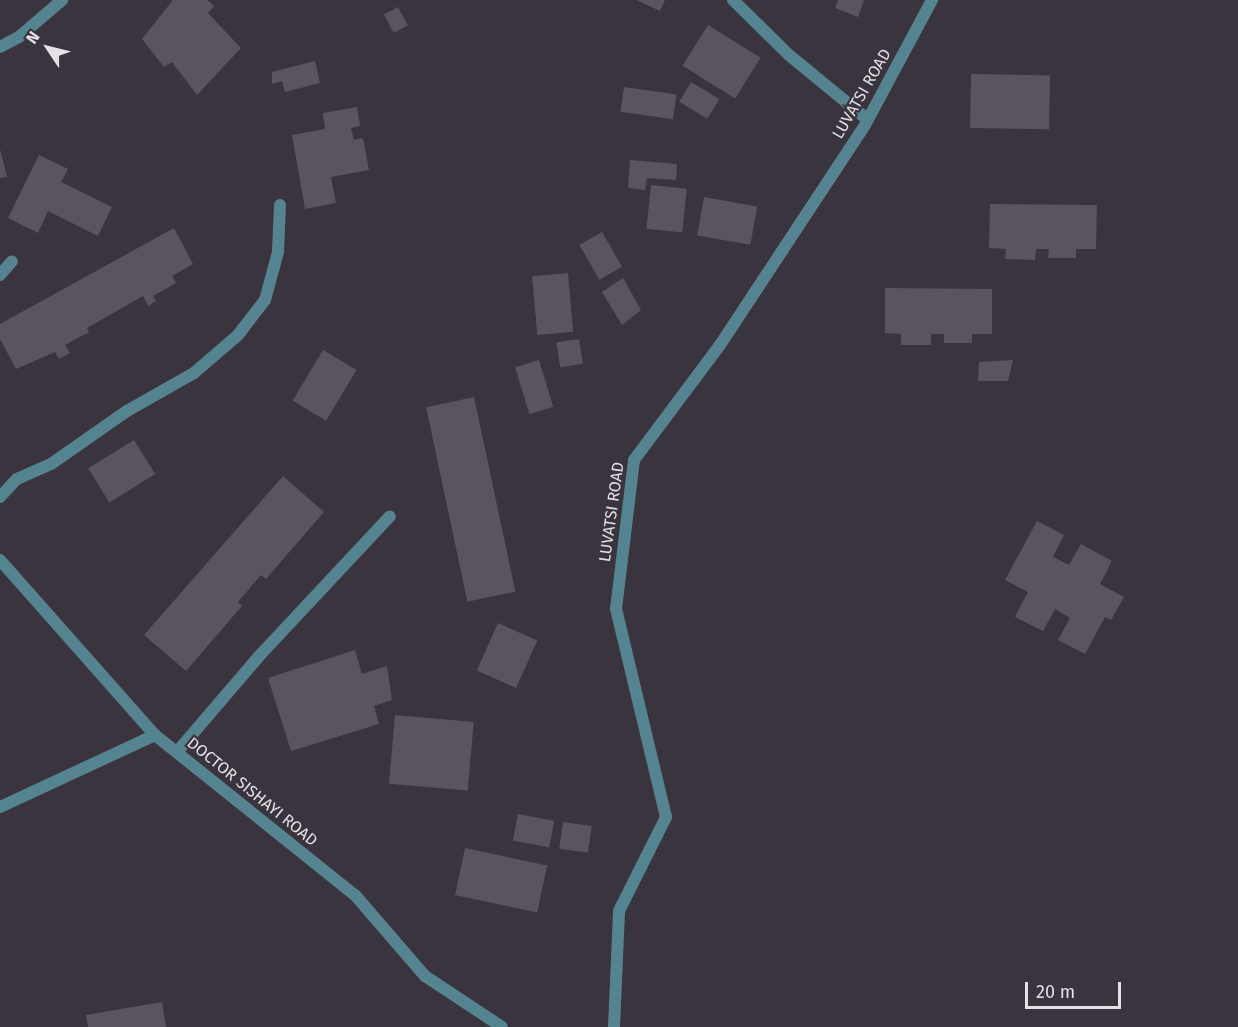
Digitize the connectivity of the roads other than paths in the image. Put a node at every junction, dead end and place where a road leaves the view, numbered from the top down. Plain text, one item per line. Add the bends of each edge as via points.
1 (62, 0) edge
2 (734, 0) edge
3 (932, 0) edge
4 (0, 47) edge
5 (868, 120) junction
6 (280, 204) dead end
7 (12, 261) dead end
8 (0, 276) edge
9 (0, 497) edge
10 (390, 516) dead end
11 (0, 560) edge
12 (155, 735) junction
13 (177, 752) junction
14 (0, 807) edge
15 (502, 1027) edge
16 (614, 1027) edge

1 - 4 street via 19,37
2 - 5 street via 789,55
3 - 5 street, LUVATSI ROAD
5 - 16 street, LUVATSI ROAD via 720,345 634,460 616,609 666,817 619,911
6 - 9 street via 278,252 265,300 238,335 194,373 127,411 51,464 17,479
7 - 8 street
10 - 13 street via 262,653
11 - 12 street, DOCTOR SISHAYI ROAD
12 - 13 street, DOCTOR SISHAYI ROAD
12 - 14 street
13 - 15 street, DOCTOR SISHAYI ROAD via 355,895 425,976

